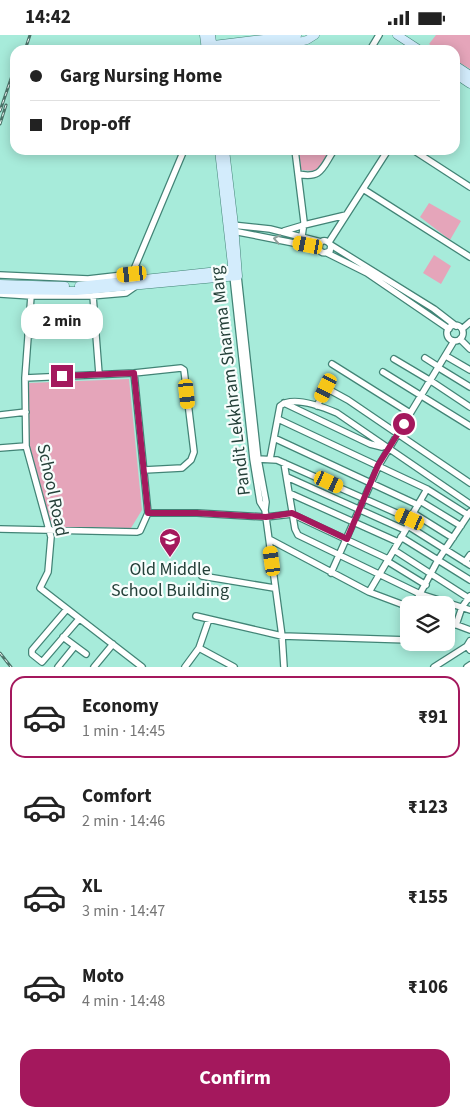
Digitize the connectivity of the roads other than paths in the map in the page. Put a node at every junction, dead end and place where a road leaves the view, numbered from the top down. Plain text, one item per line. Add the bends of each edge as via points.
1 (297, 35) edge
2 (315, 35) edge
3 (397, 35) edge
4 (229, 45) edge
5 (290, 45) edge
6 (412, 45) edge
7 (182, 155) edge
8 (220, 155) edge
9 (225, 155) edge
10 (296, 155) edge
11 (331, 155) edge
12 (385, 155) edge
13 (421, 155) edge
14 (298, 174) junction
15 (470, 187) edge
16 (363, 189) junction
17 (346, 215) junction
18 (304, 225) junction
19 (231, 228) junction
20 (282, 232) junction
21 (302, 236) junction
22 (330, 243) junction
23 (320, 245) junction
24 (327, 253) junction
25 (470, 257) edge
26 (235, 272) junction
27 (132, 274) junction
28 (0, 275) edge
29 (138, 283) junction
30 (0, 284) edge
31 (0, 290) edge
32 (0, 294) edge
33 (31, 296) junction
34 (93, 296) junction
35 (470, 322) edge
36 (456, 326) junction
37 (449, 329) junction
38 (462, 329) junction
39 (96, 332) junction
40 (28, 335) junction
41 (457, 340) junction
42 (470, 349) edge
43 (446, 356) junction
44 (425, 358) dead end
45 (394, 359) dead end
46 (332, 364) dead end
47 (439, 367) junction
48 (470, 370) edge
49 (383, 372) dead end
50 (134, 373) junction
51 (99, 374) junction
52 (25, 378) junction
53 (431, 381) junction
54 (470, 387) edge
55 (421, 396) junction
56 (284, 403) junction
57 (317, 406) junction
58 (470, 407) edge
59 (26, 413) junction
60 (410, 413) junction
61 (0, 415) edge
62 (278, 419) junction
63 (470, 426) edge
64 (397, 434) junction
65 (274, 438) junction
66 (26, 446) junction
67 (0, 448) edge
68 (388, 449) junction
69 (258, 459) junction
70 (270, 459) junction
71 (284, 463) junction
72 (378, 465) junction
73 (144, 470) junction
74 (287, 477) junction
75 (371, 482) junction
76 (470, 483) edge
77 (428, 489) junction
78 (289, 493) junction
79 (364, 498) junction
80 (419, 503) junction
81 (470, 504) edge
82 (359, 510) junction
83 (148, 513) junction
84 (265, 513) junction
85 (292, 513) junction
86 (413, 513) junction
87 (469, 514) edge
88 (354, 522) junction
89 (408, 525) junction
90 (461, 526) junction
91 (0, 529) edge
92 (49, 530) junction
93 (453, 537) junction
94 (269, 539) junction
95 (347, 539) junction
96 (400, 539) junction
97 (394, 549) junction
98 (445, 550) junction
99 (470, 555) edge
100 (339, 556) junction
101 (388, 560) junction
102 (438, 560) junction
103 (468, 564) edge
104 (331, 573) junction
105 (432, 573) junction
106 (379, 574) junction
107 (202, 576) dead end
108 (470, 580) edge
109 (426, 585) junction
110 (274, 588) junction
111 (369, 592) junction
112 (420, 594) junction
113 (470, 598) edge
114 (400, 604) edge
115 (462, 607) junction
116 (67, 609) junction
117 (470, 609) edge
118 (196, 616) dead end
119 (80, 619) junction
120 (209, 619) junction
121 (456, 625) joint
122 (470, 630) edge
123 (282, 636) junction
124 (63, 637) junction
125 (400, 640) edge
126 (113, 644) junction
127 (76, 646) junction
128 (469, 646) edge
129 (199, 648) junction
130 (86, 654) dead end
131 (42, 662) junction
132 (47, 667) edge
133 (58, 667) edge
134 (94, 667) edge
135 (142, 667) edge
136 (184, 667) edge
137 (234, 667) edge
138 (284, 667) edge
139 (434, 667) edge

1 - 4 main road
2 - 5 main road
3 - 6 main road
7 - 27 street
8 - 19 main road, Pandit Lekkhram Sharma Marg
9 - 19 main road, Pandit Lekkhram Sharma Marg
10 - 14 street
11 - 14 street via 318,174
12 - 16 street
13 - 15 street
14 - 18 street
16 - 17 street
16 - 25 street
17 - 18 street
17 - 22 street
18 - 20 street
18 - 21 street
19 - 20 street
23 -> 19 street
19 - 26 main road, Pandit Lekkhram Sharma Marg
20 - 21 street
21 - 23 street
22 - 23 street via 325,240
22 - 24 street
22 - 36 street
23 - 24 street via 322,253
24 - 37 street via 367,273
26 - 29 main road
26 - 69 street
26 - 84 street, Pandit Lekkhram Sharma Marg via 253,459
27 - 28 street via 88,279
27 - 29 street
29 - 30 main road via 76,286
29 - 31 main road via 76,291
29 - 34 street via 126,293
32 - 33 street
33 - 34 street
33 - 40 street, School Road
34 - 39 street
35 - 38 street
36 - 37 street
36 - 38 street
37 - 41 street via 448,336
38 - 41 street via 463,334
39 - 40 street
39 - 51 street
40 - 52 street, School Road
41 - 42 street
41 - 43 street
43 - 47 street
43 - 48 street
44 - 47 street
45 - 53 street
46 - 60 street
47 - 53 street
47 - 54 street
49 - 55 street
50 - 51 street
50 - 73 street
50 - 73 street via 184,370 194,452 192,460 182,468
51 - 52 street
52 - 59 street, School Road
53 - 55 street
53 - 58 street
55 - 60 street
55 - 63 street
56 - 57 street via 296,401
56 - 62 street via 280,406
56 - 68 street via 370,444
57 - 64 street via 326,388
57 - 68 street via 337,413
59 - 61 street
59 - 66 street, School Road
60 - 64 street
62 - 65 street
62 - 72 street
64 - 68 street
64 - 76 street
65 - 70 street
65 - 75 street
66 - 67 street
66 - 92 street, School Road
68 - 72 street
68 - 81 street
69 - 70 street
69 - 84 street
70 - 71 street
71 - 74 street
71 - 79 street
72 - 75 street
72 - 77 street
73 - 83 street
74 - 78 street
74 - 82 street
75 - 79 street
75 - 80 street
77 - 80 street
77 - 87 street
78 - 85 street
78 - 88 street
79 - 82 street
79 - 89 street
80 - 86 street
80 - 90 street
82 - 88 street
82 - 89 street
83 - 84 street
83 - 92 street via 143,527 137,532
84 - 85 street
84 - 94 street, Pandit Lekkhram Sharma Marg
85 - 95 street
85 - 100 street via 298,535
86 - 89 street
86 - 93 street
87 - 90 street
88 - 95 street
88 - 96 street
89 - 96 street
89 - 98 street
90 - 93 street
91 - 92 street
92 - 116 street, School Road via 48,572 40,588
93 - 98 street
94 - 104 street
94 - 110 street, Pandit Lekkhram Sharma Marg
95 - 100 street
95 - 101 street
96 - 97 street
96 - 102 street
97 - 101 street
97 - 105 street
98 - 102 street
98 - 103 street
99 - 103 street
100 - 104 street
100 - 106 street
101 - 106 street
101 - 109 street
102 - 105 street
102 - 108 street
104 - 111 street
105 - 109 street
105 - 113 street
106 - 111 street
106 - 112 street
107 - 110 street
109 - 112 street
110 - 123 street, Pandit Lekkhram Sharma Marg
111 - 114 street
112 - 115 street
113 - 115 street
115 - 117 street
115 - 121 street
116 - 119 street, School Road
116 - 131 street via 32,650 32,654
118 - 120 street
119 - 124 street
119 - 126 street, School Road
120 - 123 street
120 - 129 street
121 - 122 street
123 - 125 street
123 - 138 street, Pandit Lekkhram Sharma Marg
124 - 127 street
124 - 131 street
126 - 134 street
126 - 135 street, School Road
127 - 130 street
127 - 133 street
128 - 139 street
129 - 136 street
129 - 137 street
131 - 132 street

